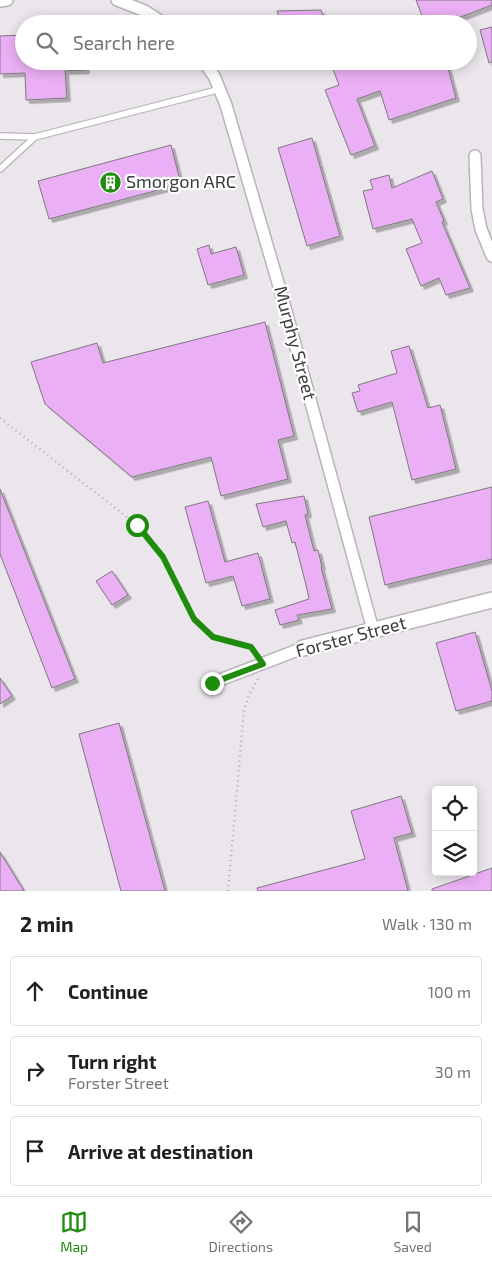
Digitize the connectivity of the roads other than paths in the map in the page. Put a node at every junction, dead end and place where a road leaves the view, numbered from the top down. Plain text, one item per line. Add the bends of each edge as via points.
1 (7, 0) edge
2 (124, 1) edge
3 (0, 2) edge
4 (150, 15) edge
5 (210, 70) edge
6 (220, 89) junction
7 (0, 136) edge
8 (35, 137) junction
9 (475, 156) dead end
10 (0, 169) edge
11 (492, 256) edge
12 (492, 600) edge
13 (373, 630) junction
14 (303, 648) joint
15 (212, 683) dead end

1 - 3 street
2 - 4 street
5 - 6 street, Murphy Street
6 - 8 lane
6 - 13 street, Murphy Street via 282,293
7 - 8 lane
8 - 10 lane
9 - 11 street via 477,209
12 - 13 street, Forster Street
13 - 14 street, Forster Street
14 - 15 street, Forster Street

